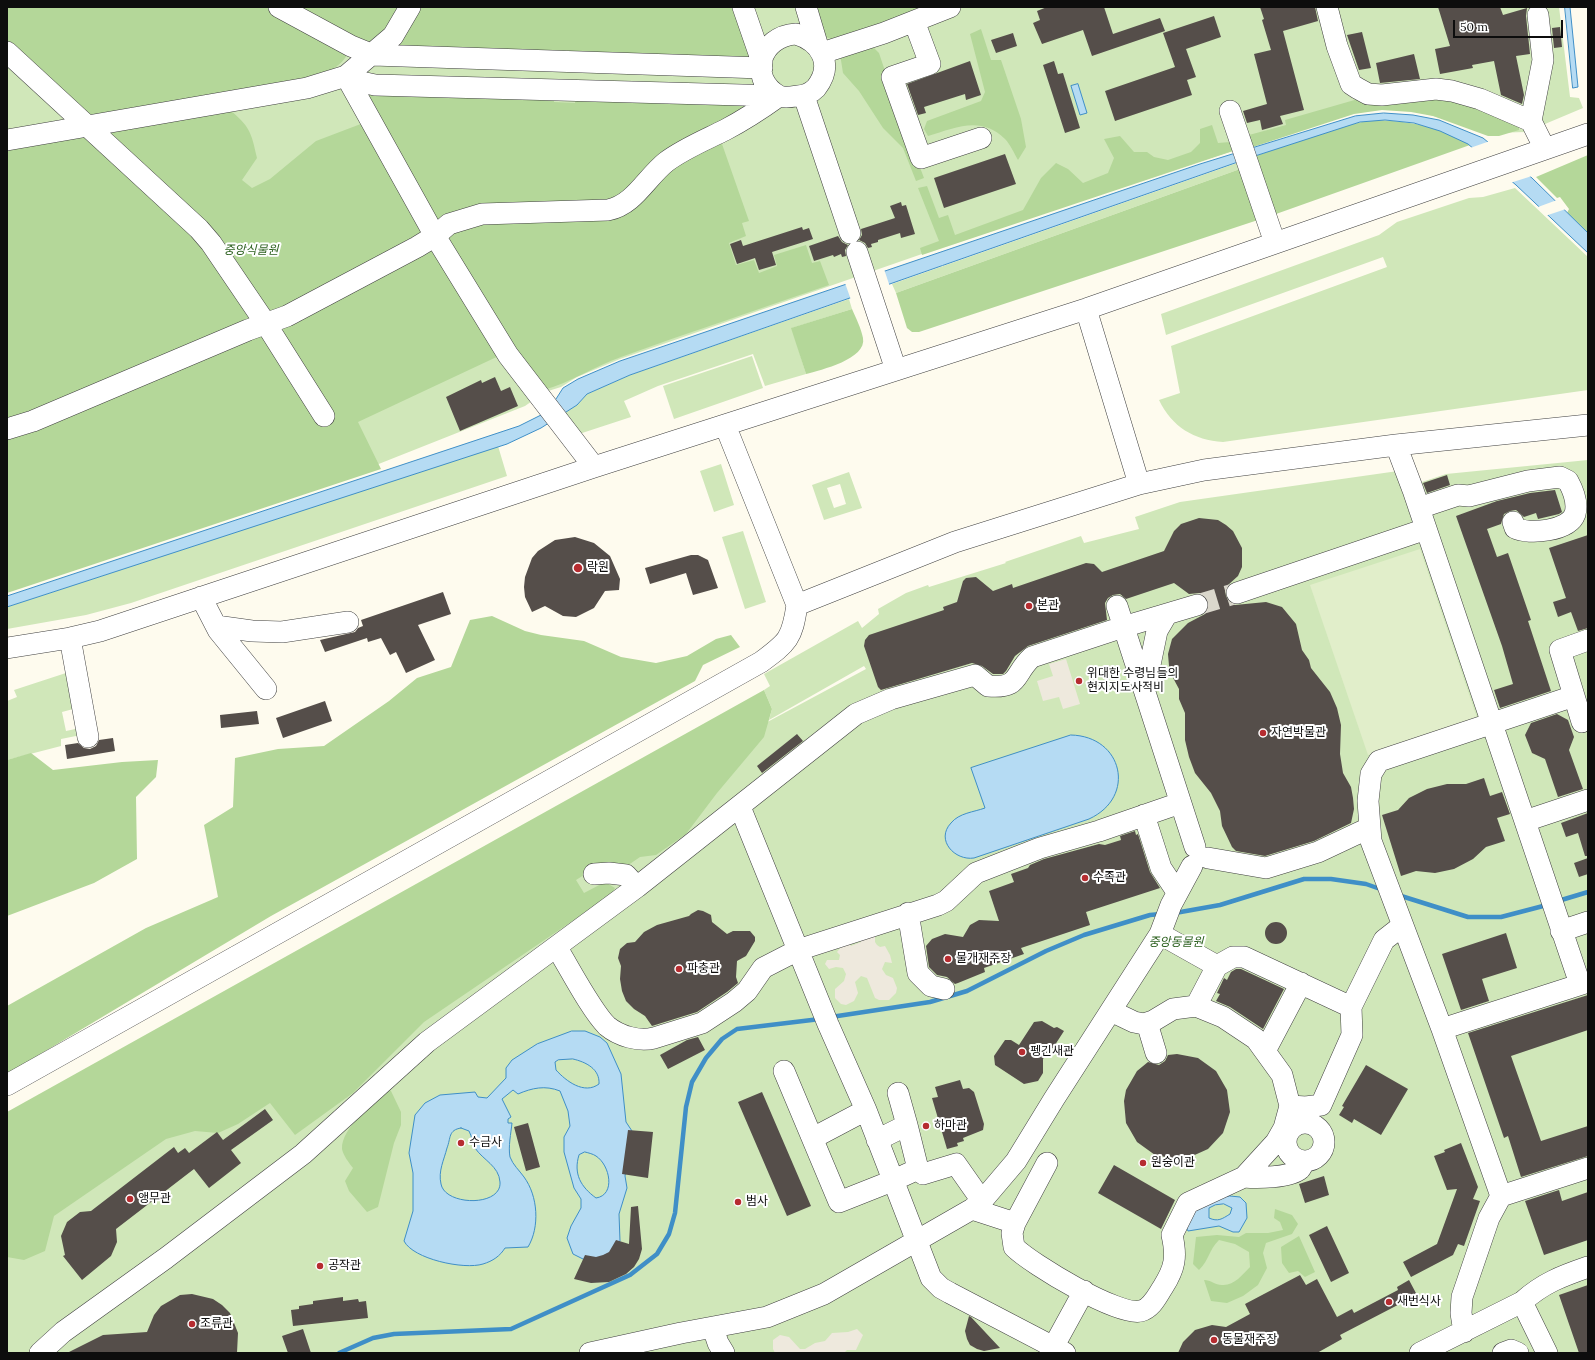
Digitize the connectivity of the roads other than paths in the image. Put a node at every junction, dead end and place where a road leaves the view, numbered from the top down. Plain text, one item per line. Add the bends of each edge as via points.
1 (279, 7) edge
2 (410, 7) edge
3 (742, 7) edge
4 (806, 7) edge
5 (950, 7) edge
6 (1327, 7) edge
7 (1538, 15) dead end
8 (914, 21) junction
9 (820, 50) junction
10 (7, 52) edge
11 (373, 55) junction
12 (762, 65) junction
13 (346, 76) junction
14 (779, 96) junction
15 (804, 96) junction
16 (1230, 111) dead end
17 (1531, 121) junction
18 (88, 127) junction
19 (1588, 134) edge
20 (981, 138) dead end
21 (7, 140) edge
22 (1543, 150) junction
23 (850, 233) dead end
24 (435, 236) junction
25 (1275, 243) junction
26 (857, 252) dead end
27 (1086, 310) junction
28 (266, 324) junction
29 (896, 370) junction
30 (324, 416) dead end
31 (725, 425) junction
32 (1588, 425) edge
33 (7, 429) edge
34 (1396, 445) junction
35 (594, 467) junction
36 (1139, 484) junction
37 (1419, 508) junction
38 (1513, 522) dead end
39 (1426, 529) junction
40 (1237, 593) tunnel mouth
41 (201, 597) junction
42 (796, 605) junction
43 (1197, 605) tunnel mouth
44 (1117, 606) dead end
45 (1166, 614) junction
46 (348, 622) dead end
47 (216, 626) junction
48 (1123, 627) junction
49 (70, 638) junction
50 (1588, 640) edge
51 (7, 648) edge
52 (266, 688) dead end
53 (1145, 692) junction
54 (1574, 696) junction
55 (1582, 722) dead end
56 (1491, 724) junction
57 (88, 737) dead end
58 (1588, 800) edge
59 (1180, 803) junction
60 (740, 807) junction
61 (1144, 816) junction
62 (1525, 821) junction
63 (1369, 828) junction
64 (1198, 857) junction
65 (594, 874) dead end
66 (637, 888) junction
67 (1174, 898) junction
68 (908, 913) junction
69 (1399, 917) junction
70 (1588, 922) edge
71 (1559, 923) junction
72 (1161, 930) junction
73 (557, 948) junction
74 (798, 950) junction
75 (1217, 966) junction
76 (1301, 983) junction
77 (1584, 983) edge
78 (944, 989) dead end
79 (1196, 1006) junction
80 (1351, 1007) junction
81 (1110, 1011) junction
82 (1147, 1023) junction
83 (1442, 1029) junction
84 (1265, 1051) junction
85 (1156, 1053) dead end
86 (784, 1071) dead end
87 (7, 1085) edge
88 (898, 1093) dead end
89 (1321, 1105) junction
90 (1290, 1106) junction
91 (866, 1110) junction
92 (907, 1125) junction
93 (1316, 1127) junction
94 (1287, 1130) junction
95 (813, 1138) junction
96 (877, 1140) junction
97 (1304, 1161) junction
98 (1046, 1163) dead end
99 (1588, 1168) edge
100 (918, 1169) junction
101 (1244, 1177) junction
102 (892, 1181) junction
103 (1501, 1196) junction
104 (977, 1205) junction
105 (1015, 1223) junction
106 (918, 1240) junction
107 (1588, 1267) edge
108 (1084, 1291) junction
109 (1522, 1302) junction
110 (713, 1328) junction
111 (1464, 1332) junction
112 (1444, 1348) edge
113 (1056, 1351) edge
114 (40, 1353) edge
115 (590, 1353) edge
116 (724, 1353) edge
117 (1420, 1353) edge
118 (1503, 1353) edge
119 (1518, 1353) edge
120 (1547, 1353) edge

1 - 11 street
2 - 11 street via 393,36
3 - 12 street
4 - 9 street
5 - 8 street
6 - 17 street via 1337,46 1351,84 1357,88 1368,94 1382,95 1436,88 1452,91 1480,99
7 - 17 street via 1543,60
8 - 9 street via 884,33
8 - 20 street via 930,64 892,77 921,158
9 - 12 street via 807,38 796,34 787,35 777,38 768,45
9 - 15 street via 824,72 814,90
10 - 18 street
11 - 12 street
11 - 13 street
12 - 14 street via 763,77
13 - 14 street via 375,85
13 - 18 street via 307,88
13 - 24 street
14 - 15 street
14 - 24 street via 750,116 666,162 618,208 482,214 449,224
15 - 23 street
16 - 25 street
17 - 22 street
18 - 21 street
18 - 28 street via 199,229
19 - 22 street
22 - 25 street
24 - 28 street via 308,306
24 - 35 street via 508,355
25 - 27 street
26 - 29 street
27 - 29 street
27 - 36 street
28 - 30 street
28 - 33 street via 33,421
29 - 31 street
31 - 35 street
31 - 42 street
32 - 34 street
34 - 36 street via 1204,470
34 - 37 street
35 - 41 street
36 - 42 street via 955,542
37 - 38 street via 1458,495 1469,496 1528,481 1560,478 1568,480 1576,504 1575,514 1571,520 1532,532 1515,528
37 - 39 street
39 - 40 street
39 - 56 street
41 - 47 street
41 - 49 street via 100,631
42 - 87 street via 793,628 785,644 761,662
43 - 45 street
44 - 48 street
45 - 48 street
45 - 53 street via 1157,631
46 - 47 street via 282,632
47 - 52 street
48 - 53 street
48 - 60 street via 1032,657 1023,665 1019,677 1006,686 988,686 975,675 891,699 856,714
49 - 51 street
49 - 57 street
50 - 54 street via 1560,650
53 - 59 street
54 - 55 street
54 - 56 street
56 - 62 street
56 - 63 street via 1380,761 1370,783
58 - 62 street
59 - 61 street
59 - 64 street
60 - 66 street
60 - 74 street
61 - 67 street
61 - 68 street via 1046,846 976,873 938,905
62 - 71 street
63 - 64 street via 1318,852 1266,868
63 - 69 street via 1371,841
64 - 67 street
65 - 66 street via 626,875
66 - 73 street
67 - 72 street
68 - 74 street
68 - 78 street via 918,974 931,986
69 - 80 street via 1384,940
69 - 83 street
70 - 71 street
71 - 77 street
72 - 75 street
72 - 81 street
73 - 74 street via 608,1026 622,1035 646,1040 702,1023 743,995 763,968
73 - 114 street via 427,1042 303,1154 166,1258 69,1327
74 - 91 street
75 - 76 street via 1233,957 1244,957
75 - 79 street
76 - 80 street
76 - 84 street
77 - 83 street
79 - 82 street via 1173,1009
79 - 84 street via 1223,1017 1256,1039
80 - 89 street via 1352,1035
81 - 82 street via 1134,1022
81 - 104 street via 1016,1161
82 - 85 street
83 - 103 street
84 - 90 street via 1282,1075
86 - 95 street
88 - 92 street
89 - 90 street
89 - 93 street
90 - 94 street
91 - 95 street
91 - 96 street
92 - 96 street
92 - 100 street
93 - 94 street via 1306,1123
93 - 97 street via 1322,1134 1324,1147 1317,1158
94 - 97 street via 1288,1151 1297,1160
94 - 101 street
95 - 102 street via 839,1202
96 - 102 street
97 - 101 street via 1301,1169 1294,1173 1259,1178
98 - 105 street
99 - 103 street
100 - 102 street
100 - 104 street via 923,1174 928,1174 956,1164
101 - 108 street via 1188,1203 1172,1235 1176,1249 1172,1271 1149,1308 1139,1312 1127,1310 1110,1305
102 - 106 street
103 - 111 street via 1489,1218 1462,1297
104 - 105 street
104 - 106 street
105 - 108 street via 1012,1233 1014,1247 1042,1269
106 - 110 street via 824,1294 767,1318
106 - 113 street via 932,1278 941,1288
107 - 109 street via 1554,1279 1535,1290
108 - 113 street
109 - 111 street
109 - 120 street
110 - 115 street
110 - 116 street
111 - 112 street
112 - 117 street
118 - 119 street via 1511,1350

